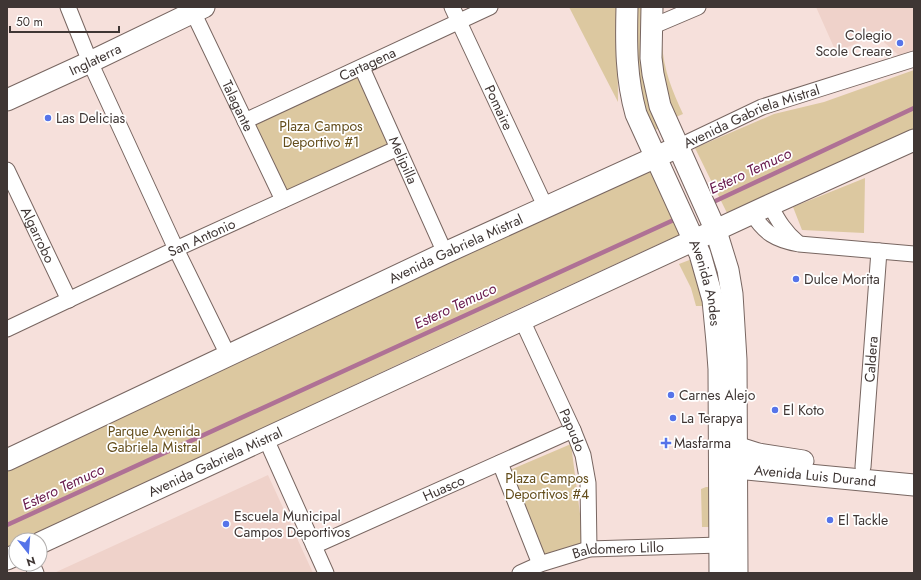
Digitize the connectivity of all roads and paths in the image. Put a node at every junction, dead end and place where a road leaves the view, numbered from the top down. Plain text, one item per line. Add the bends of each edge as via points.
1 (68, 7) edge
2 (452, 7) edge
3 (490, 7) edge
4 (627, 7) edge
5 (698, 7) edge
6 (198, 10) edge
7 (652, 17) edge
8 (458, 22) junction
9 (914, 59) edge
10 (90, 62) junction
11 (362, 68) junction
12 (7, 100) edge
13 (245, 122) junction
14 (914, 140) edge
15 (678, 147) junction
16 (398, 148) junction
17 (656, 157) junction
18 (7, 170) edge
19 (283, 200) junction
20 (770, 205) junction
21 (546, 208) junction
22 (752, 213) junction
23 (713, 224) junction
24 (692, 234) junction
25 (799, 244) junction
26 (176, 249) junction
27 (879, 251) junction
28 (445, 253) junction
29 (914, 254) edge
30 (69, 300) junction
31 (522, 320) junction
32 (7, 329) edge
33 (228, 355) junction
34 (573, 430) junction
35 (266, 439) junction
36 (728, 455) junction
37 (7, 460) edge
38 (500, 463) junction
39 (863, 467) junction
40 (914, 471) edge
41 (914, 485) edge
42 (48, 539) edge
43 (720, 545) junction
44 (314, 546) junction
45 (590, 549) junction
46 (540, 564) junction
47 (326, 573) edge
48 (520, 573) edge
49 (720, 573) edge
50 (737, 573) edge

1 - 10 street
2 - 8 street, Pomaire
3 - 8 street, Cartagena
4 - 17 main road, Avenida Andes via 628,83 636,114
5 - 7 street
6 - 10 main road, Inglaterra
6 - 13 street, Talagante
7 - 15 main road, Avenida Andes via 651,58 656,90 660,106
8 - 11 street, Cartagena
8 - 21 street, Pomaire
9 - 15 street, Avenida Gabriela Mistral via 762,107
10 - 12 main road, Inglaterra
10 - 26 street
11 - 13 street, Cartagena
11 - 16 street, Melipilla
13 - 19 street, Talagante
14 - 20 main road, Avenida Gabriela Mistral
15 - 17 main road, Avenida Gabriela Mistral
15 - 23 main road, Avenida Andes
16 - 19 street, San Antonio
16 - 28 street, Melipilla
17 - 21 main road, Avenida Gabriela Mistral
17 - 24 main road, Avenida Andes
18 - 30 street, Algarrobo
19 - 26 street, San Antonio
20 - 22 main road, Avenida Gabriela Mistral
20 - 25 street via 778,221
21 - 28 main road, Avenida Gabriela Mistral
22 - 23 main road, Avenida Gabriela Mistral
22 - 25 street via 760,226 772,235
23 - 24 main road, Avenida Gabriela Mistral
23 - 36 main road, Avenida Andes via 728,270 732,294 736,360
24 - 31 main road, Avenida Gabriela Mistral
24 - 36 main road, Avenida Andes via 713,300
25 - 27 street
26 - 30 street, San Antonio
26 - 33 street
27 - 29 street
27 - 39 street, Caldera
28 - 33 main road, Avenida Gabriela Mistral
30 - 32 street, San Antonio
31 - 34 street, Papudo
31 - 35 main road, Avenida Gabriela Mistral
33 - 37 main road, Avenida Gabriela Mistral
34 - 38 street, Huasco
34 - 45 street, Papudo via 586,469
35 - 42 main road, Avenida Gabriela Mistral
35 - 44 street
36 - 39 main road, Avenida Luis Durand via 758,454
36 - 41 main road, Avenida Luis Durand
36 - 43 main road, Avenida Andes
36 - 50 main road, Avenida Andes
38 - 44 street, Huasco
38 - 46 street
39 - 40 main road, Avenida Luis Durand
43 - 45 street, Baldomero Lillo
43 - 49 main road, Avenida Andes
44 - 47 street
45 - 46 street, Baldomero Lillo
46 - 48 street, Baldomero Lillo

